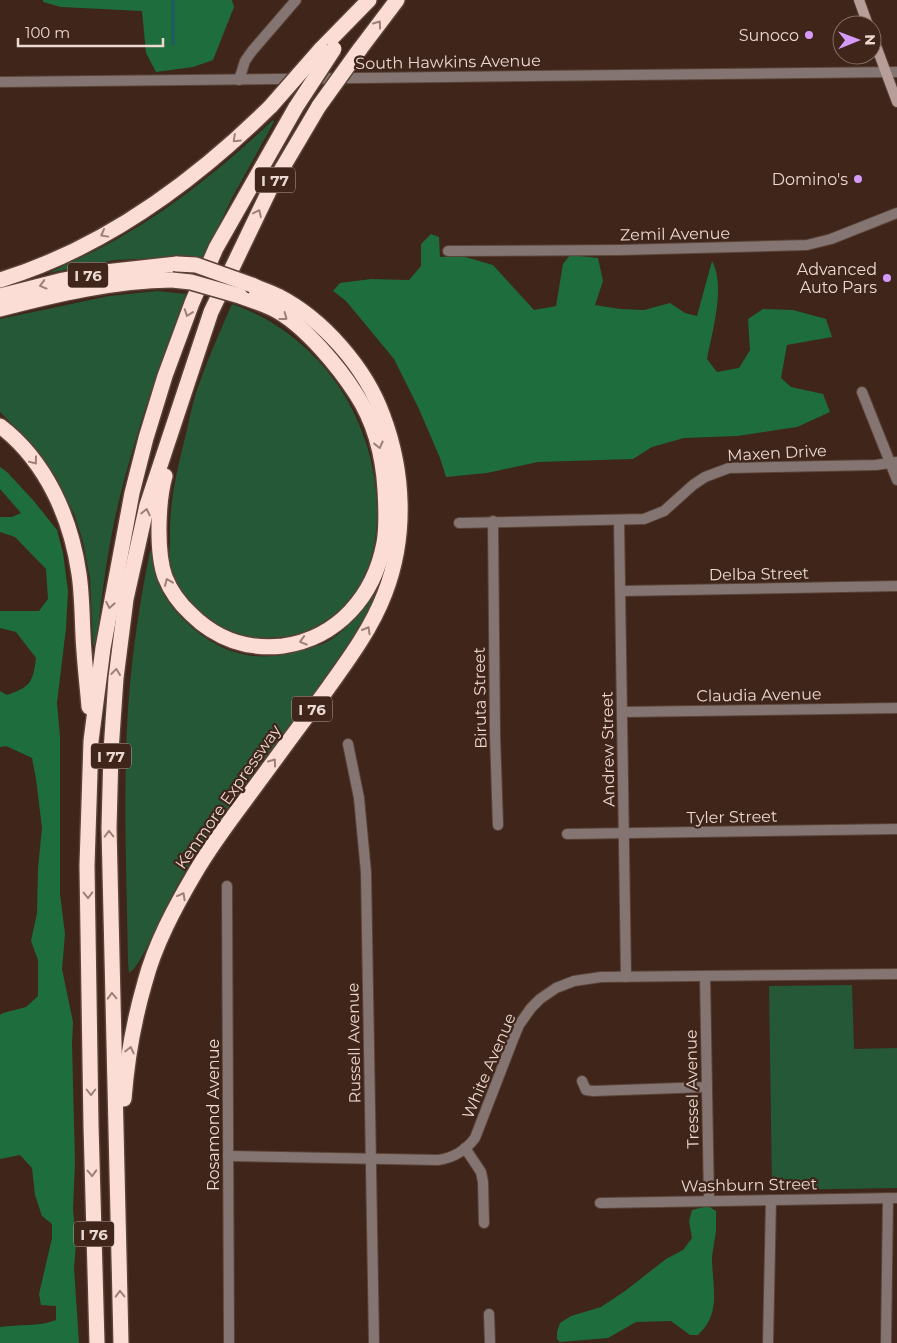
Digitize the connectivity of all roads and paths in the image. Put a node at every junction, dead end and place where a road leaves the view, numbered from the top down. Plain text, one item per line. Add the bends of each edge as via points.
1 (296, 0) edge
2 (371, 0) edge
3 (397, 0) edge
4 (859, 0) edge
5 (864, 15) edge
6 (328, 49) junction
7 (882, 61) edge
8 (886, 72) junction
9 (897, 72) edge
10 (239, 80) junction
11 (0, 82) edge
12 (897, 102) edge
13 (897, 213) edge
14 (448, 251) dead end
15 (0, 280) edge
16 (0, 296) edge
17 (0, 309) edge
18 (197, 356) junction
19 (862, 392) dead end
20 (0, 426) edge
21 (894, 463) edge
22 (897, 480) edge
23 (619, 520) junction
24 (493, 521) junction
25 (459, 523) dead end
26 (897, 586) edge
27 (621, 591) junction
28 (897, 708) edge
29 (622, 712) junction
30 (91, 741) junction
31 (348, 744) dead end
32 (498, 825) dead end
33 (897, 828) edge
34 (624, 833) junction
35 (567, 834) dead end
36 (227, 886) dead end
37 (897, 974) edge
38 (705, 976) junction
39 (626, 977) junction
40 (582, 1081) dead end
41 (707, 1088) junction
42 (466, 1148) junction
43 (228, 1156) junction
44 (371, 1159) junction
45 (117, 1168) junction
46 (892, 1198) edge
47 (771, 1200) junction
48 (709, 1201) junction
49 (600, 1203) dead end
50 (484, 1224) dead end
51 (489, 1314) dead end
52 (97, 1343) edge
53 (121, 1343) edge
54 (229, 1343) edge
55 (374, 1343) edge
56 (490, 1343) edge
57 (768, 1343) edge
58 (886, 1343) edge

1 - 10 street via 252,51
2 - 6 highway
18 -> 3 highway, I 77, bridge via 211,312 270,189 319,106
4 - 5 main road
6 -> 15 highway, bridge via 204,168 150,207 68,253 32,270
6 -> 30 highway, I 77, bridge via 216,248 166,376 146,438 123,536 102,648
7 - 8 main road
8 - 9 street, South Hawkins Avenue
8 - 10 street, South Hawkins Avenue
8 - 12 main road
10 - 11 street, South Hawkins Avenue
13 - 14 street, Zemil Avenue via 831,239 800,245
45 -> 16 highway, Kenmore Expressway / I 76, bridge via 127,1062 145,980 176,906 210,848 347,662 385,594 398,544 400,502 395,456 392,438 368,383 330,334 279,297 252,285 196,265 177,264 105,272
17 -> 18 highway, bridge via 138,281 191,282 240,296 279,312 306,334 334,364 357,395 375,432 383,465 384,542 367,591 340,622 306,641 271,647 240,644 224,638 196,619 173,593 165,575 160,540 162,488
45 -> 18 highway, I 77 via 109,828 116,678 126,599 147,505
19 - 21 street
20 -> 30 highway, I 76 via 42,472 57,499 73,542 80,576
21 - 22 street
21 - 23 street, Maxen Drive via 729,468 705,477 664,511 644,519
23 - 24 street, Maxen Drive
23 - 27 street, Andrew Street
24 - 25 street, Maxen Drive
24 - 32 street, Biruta Street
26 - 27 street, Delba Street
27 - 29 street, Andrew Street
28 - 29 street, Claudia Avenue
29 - 34 street, Andrew Street
30 -> 52 highway, I 76 via 87,866
31 - 44 street, Russell Avenue via 359,798 366,872
33 - 34 street, Tyler Street
34 - 35 street, Tyler Street
34 - 39 street, Andrew Street
36 - 43 street, Rosamond Avenue
37 - 38 street, White Avenue
38 - 39 street, White Avenue
38 - 41 street, Tressel Avenue
39 - 42 street, White Avenue via 574,981 540,998 519,1025 475,1138
40 - 41 street via 586,1090 593,1091
41 - 48 street, Tressel Avenue
42 - 44 street via 438,1160
42 - 50 street via 481,1172
43 - 44 street
43 - 54 street, Rosamond Avenue
44 - 55 street, Russell Avenue
53 -> 45 highway, I 76
46 - 47 street, Washburn Street
46 - 58 street
47 - 48 street, Washburn Street
47 - 57 street
48 - 49 street, Washburn Street
51 - 56 street

